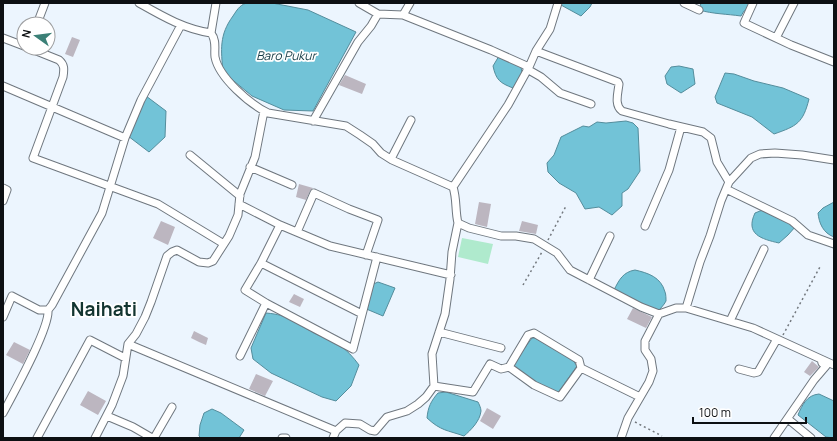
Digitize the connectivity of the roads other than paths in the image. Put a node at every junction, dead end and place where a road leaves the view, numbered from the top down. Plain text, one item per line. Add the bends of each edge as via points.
1 (45, 3) edge
2 (138, 3) edge
3 (216, 3) edge
4 (359, 3) edge
5 (410, 3) edge
6 (558, 3) edge
7 (684, 3) edge
8 (753, 3) edge
9 (794, 3) edge
10 (699, 10) dead end
11 (378, 14) junction
12 (403, 15) junction
13 (40, 16) edge
14 (181, 25) junction
15 (211, 33) junction
16 (3, 38) edge
17 (776, 38) junction
18 (16, 43) edge
19 (536, 51) junction
20 (49, 56) edge
21 (834, 62) edge
22 (528, 68) junction
23 (3, 86) edge
24 (591, 104) dead end
25 (52, 107) junction
26 (264, 111) junction
27 (410, 120) dead end
28 (314, 121) junction
29 (681, 127) junction
30 (125, 138) junction
31 (190, 155) dead end
32 (390, 159) junction
33 (834, 160) edge
34 (250, 167) junction
35 (729, 182) junction
36 (292, 185) dead end
37 (110, 186) junction
38 (453, 187) junction
39 (3, 188) edge
40 (726, 189) junction
41 (240, 196) junction
42 (3, 201) edge
43 (239, 204) junction
44 (458, 223) junction
45 (280, 225) junction
46 (645, 226) dead end
47 (297, 232) junction
48 (610, 236) dead end
49 (224, 244) junction
50 (834, 244) edge
51 (764, 249) dead end
52 (366, 255) junction
53 (377, 257) junction
54 (261, 263) junction
55 (451, 275) junction
56 (589, 280) junction
57 (266, 303) junction
58 (686, 308) junction
59 (48, 310) junction
60 (362, 314) junction
61 (659, 314) junction
62 (3, 317) edge
63 (730, 321) junction
64 (439, 332) junction
65 (778, 340) junction
66 (128, 344) junction
67 (501, 348) dead end
68 (240, 356) dead end
69 (125, 358) junction
70 (820, 358) junction
71 (834, 365) edge
72 (509, 367) junction
73 (581, 368) junction
74 (739, 369) dead end
75 (434, 386) junction
76 (640, 397) junction
77 (172, 407) dead end
78 (3, 413) edge
79 (106, 416) junction
80 (788, 419) junction
81 (336, 431) junction
82 (376, 435) edge
83 (37, 438) edge
84 (95, 438) edge
85 (153, 438) edge
86 (282, 438) edge
87 (286, 438) edge
88 (333, 438) edge
89 (620, 438) edge
90 (774, 438) edge
91 (811, 438) edge

1 - 13 street
2 - 14 street
3 - 15 street
4 - 11 street
5 - 12 street
6 - 19 street via 550,29
7 - 10 street
8 - 17 street via 744,23
9 - 17 street
11 - 12 street
11 - 28 street via 358,42
12 - 22 street via 491,50
14 - 15 street
14 - 30 street via 141,100
15 - 26 street via 215,42 215,58 222,72 249,101
16 - 18 street
17 - 21 street
19 - 22 street
19 - 29 street via 618,82 617,105 622,111
20 - 25 street via 59,60 65,69
22 - 24 street via 560,93
22 - 38 street via 508,105
23 - 25 street
25 - 30 street
25 - 37 street via 32,158
26 - 28 street
26 - 34 street via 255,157
27 - 32 street
28 - 32 street via 346,126
29 - 35 street via 702,132 711,138 718,162
29 - 46 street via 669,170
30 - 37 street
31 - 41 street
32 - 38 street
33 - 35 street via 802,155 760,154 751,158
34 - 36 street
34 - 41 street
35 - 40 street
37 - 49 street via 158,204
37 - 59 street via 102,213
38 - 44 street
39 - 42 street via 7,190
40 - 50 street via 792,220 808,235
40 - 58 street
41 - 43 street
43 - 45 street
43 - 49 street via 238,215
44 - 55 street via 452,252
44 - 56 street via 501,236 534,239 557,252 570,270
45 - 47 street
45 - 54 street
47 - 52 street via 330,246
47 - 52 street via 314,193 378,220
48 - 56 street
49 - 66 street via 213,261 208,263 199,262 177,250 167,256 147,312
51 - 63 street
52 - 53 street
53 - 55 street
53 - 60 street
54 - 57 street via 245,290
54 - 60 street
55 - 64 street
56 - 61 street
57 - 60 street via 353,349
57 - 68 street
58 - 61 street via 676,308
58 - 63 street
59 - 62 street via 40,310 12,296
59 - 78 street via 46,324
61 - 76 street via 645,341 645,350 651,359 653,371
63 - 65 street
64 - 67 street
64 - 75 street via 432,354
65 - 70 street
65 - 74 street via 758,372
66 - 69 street
66 - 81 street
69 - 79 street via 123,376
69 - 83 street via 90,340
70 - 71 street
70 - 80 street via 826,366
72 - 73 street via 534,385 560,397
72 - 73 street via 528,335 534,333 579,360
72 - 75 street via 501,369 490,364 473,392
73 - 76 street
75 - 82 street via 418,404 407,411 387,417
76 - 89 street
77 - 85 street
79 - 84 street
79 - 85 street
80 - 90 street
80 - 91 street
81 - 82 street via 345,423 360,424
81 - 88 street
86 - 87 street

